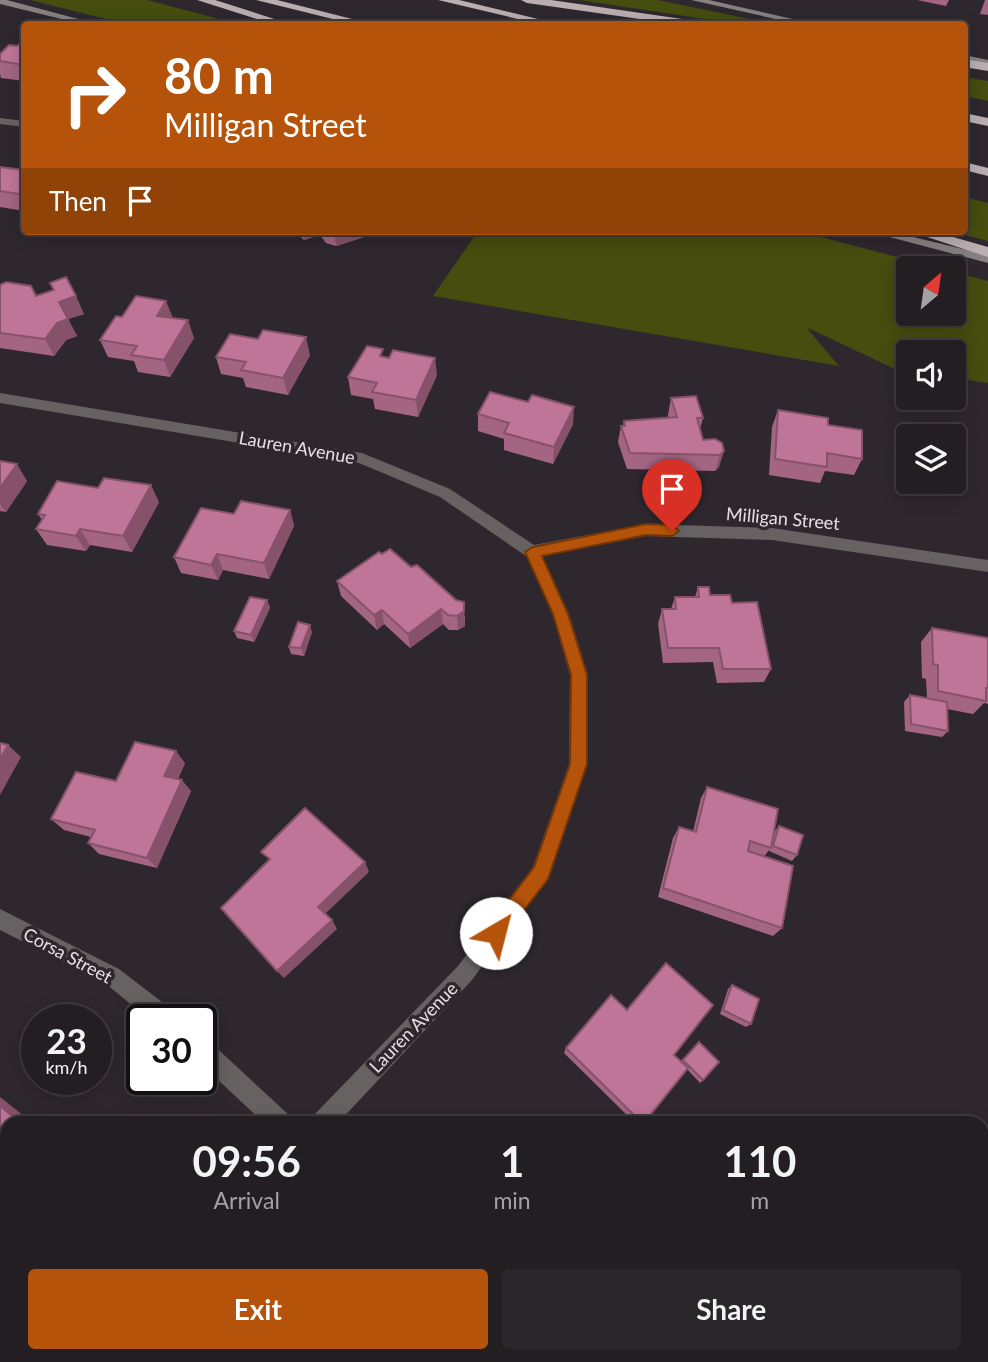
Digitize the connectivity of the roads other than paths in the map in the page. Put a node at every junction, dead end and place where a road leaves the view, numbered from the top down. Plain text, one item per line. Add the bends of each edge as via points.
1 (203, 0) edge
2 (262, 0) edge
3 (444, 0) edge
4 (527, 0) edge
5 (696, 0) edge
6 (0, 1) edge
7 (80, 21) edge
8 (274, 21) edge
9 (353, 21) edge
10 (539, 21) edge
11 (675, 21) edge
12 (795, 21) edge
13 (968, 62) edge
14 (988, 65) edge
15 (968, 118) edge
16 (0, 121) edge
17 (988, 122) edge
18 (21, 124) edge
19 (968, 167) edge
20 (988, 172) edge
21 (889, 235) edge
22 (930, 235) edge
23 (988, 251) edge
24 (988, 259) edge
25 (0, 398) edge
26 (533, 552) junction
27 (988, 566) edge
28 (0, 919) edge
29 (147, 1004) edge
30 (217, 1064) edge
31 (273, 1116) edge
32 (329, 1116) edge

1 - 8 highway
2 - 9 highway
3 - 10 highway
4 - 11 highway
5 - 12 main road
6 - 7 main road
13 - 14 highway
15 - 17 highway
16 - 18 street
19 - 20 highway
21 - 24 main road
22 - 23 highway
25 - 26 street, Lauren Avenue via 362,457 445,493
26 - 27 street, Milligan Street via 646,530 758,533
26 - 32 street, Lauren Avenue via 561,614 579,675 578,764 541,872 466,973
28 - 29 street, Corsa Street via 112,976
30 - 31 street

